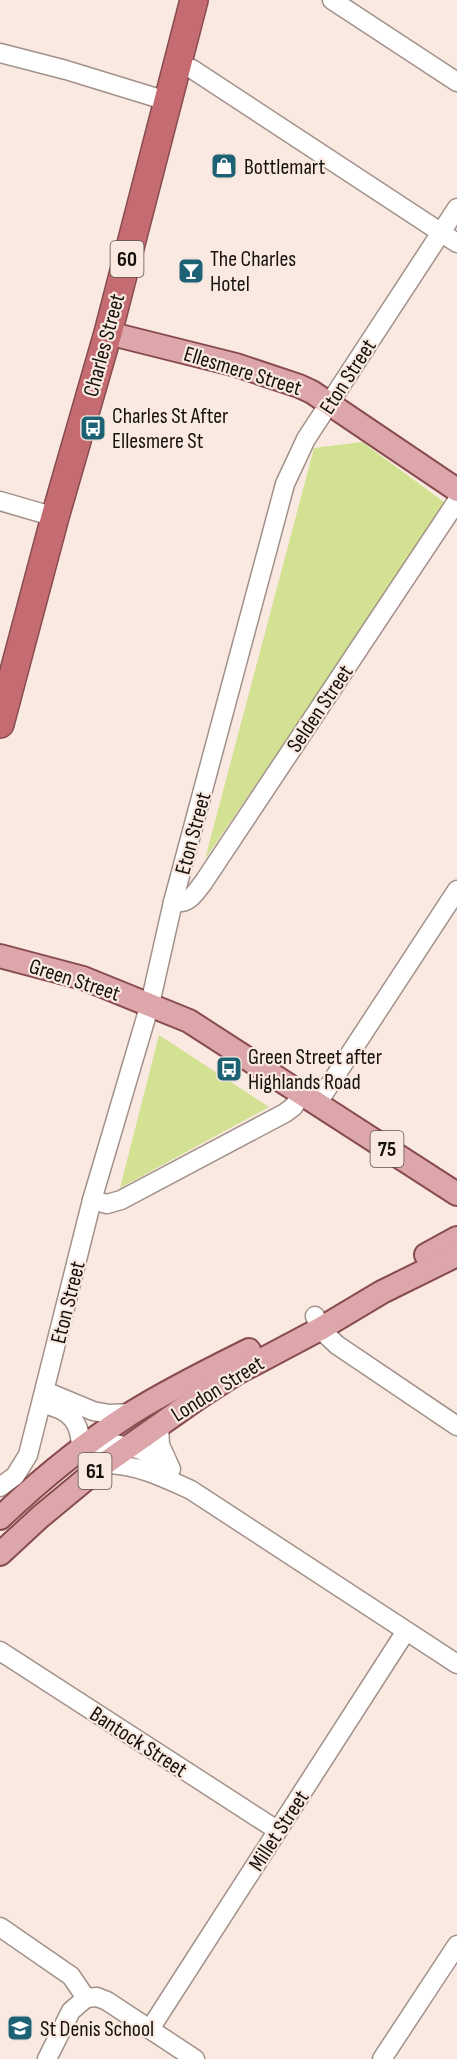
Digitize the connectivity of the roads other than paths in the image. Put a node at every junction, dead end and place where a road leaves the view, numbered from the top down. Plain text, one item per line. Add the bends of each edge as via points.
1 (194, 0) edge
2 (332, 0) edge
3 (0, 53) edge
4 (177, 64) junction
5 (457, 82) edge
6 (167, 101) junction
7 (457, 208) edge
8 (441, 233) junction
9 (457, 243) edge
10 (108, 333) junction
11 (329, 404) junction
12 (457, 490) edge
13 (0, 501) edge
14 (457, 501) edge
15 (55, 517) junction
16 (0, 724) edge
17 (457, 890) edge
18 (173, 902) junction
19 (0, 956) edge
20 (0, 972) edge
21 (150, 1004) junction
22 (309, 1100) junction
23 (457, 1194) edge
24 (92, 1200) junction
25 (457, 1238) edge
26 (457, 1256) edge
27 (318, 1322) junction
28 (43, 1397) junction
29 (132, 1413) junction
30 (159, 1425) junction
31 (457, 1426) edge
32 (128, 1446) junction
33 (76, 1454) junction
34 (104, 1464) junction
35 (169, 1466) junction
36 (0, 1487) edge
37 (191, 1490) junction
38 (0, 1518) edge
39 (0, 1554) edge
40 (406, 1631) junction
41 (0, 1651) edge
42 (457, 1664) edge
43 (277, 1830) junction
44 (0, 1927) edge
45 (457, 1945) edge
46 (86, 1998) junction
47 (150, 2029) junction
48 (47, 2059) edge
49 (195, 2059) edge
50 (382, 2059) edge

1 - 4 highway, Charles Street / 60
2 - 5 street
3 - 6 street
4 - 6 highway, Charles Street / 60
4 - 8 street via 198,72
6 - 10 highway, Charles Street / 60
7 - 8 street, Eton Street
8 - 9 street
8 - 11 street, Eton Street
10 - 11 main road, Ellesmere Street via 236,365 299,386
10 - 15 highway, Charles Street / 60
11 - 12 main road, Ellesmere Street
11 - 18 street, Eton Street via 306,439 285,484
13 - 15 street
14 - 18 street, Selden Street via 203,883 188,901
15 - 16 highway, Charles Street / 60
17 - 22 street
18 - 21 street, Eton Street
19 - 21 main road, Green Street / 75 via 83,978
20 - 21 main road, Green Street / 75 via 80,994
21 - 22 main road, Green Street / 75 via 189,1021
21 - 24 street, Eton Street
22 - 23 main road, Green Street / 75
22 - 24 street via 121,1200 107,1204
24 - 28 street, Eton Street
25 - 27 main road, London Street / 61
26 - 27 main road, London Street / 61
27 - 29 main road, London Street / 61 via 219,1365
27 - 30 main road, London Street / 61
27 - 31 street via 337,1346
28 - 29 street via 109,1414
28 - 33 street via 72,1418 81,1432
28 - 36 street, Eton Street via 28,1455 15,1476
29 - 33 main road, London Street / 61
30 - 32 main road, London Street / 61
30 - 35 street via 160,1445
32 - 33 street via 115,1444
32 - 34 main road, London Street / 61
32 - 35 street
33 - 38 main road, London Street / 61
34 - 37 street via 121,1464 153,1473
34 - 39 main road, London Street / 61
35 - 37 street
37 - 40 street
40 - 42 street
40 - 43 street, Millet Street
41 - 43 street, Bantock Street
43 - 47 street, Millet Street
44 - 46 street via 71,1976
45 - 50 street
46 - 47 street via 107,2001
46 - 48 street via 71,2011
47 - 49 street

